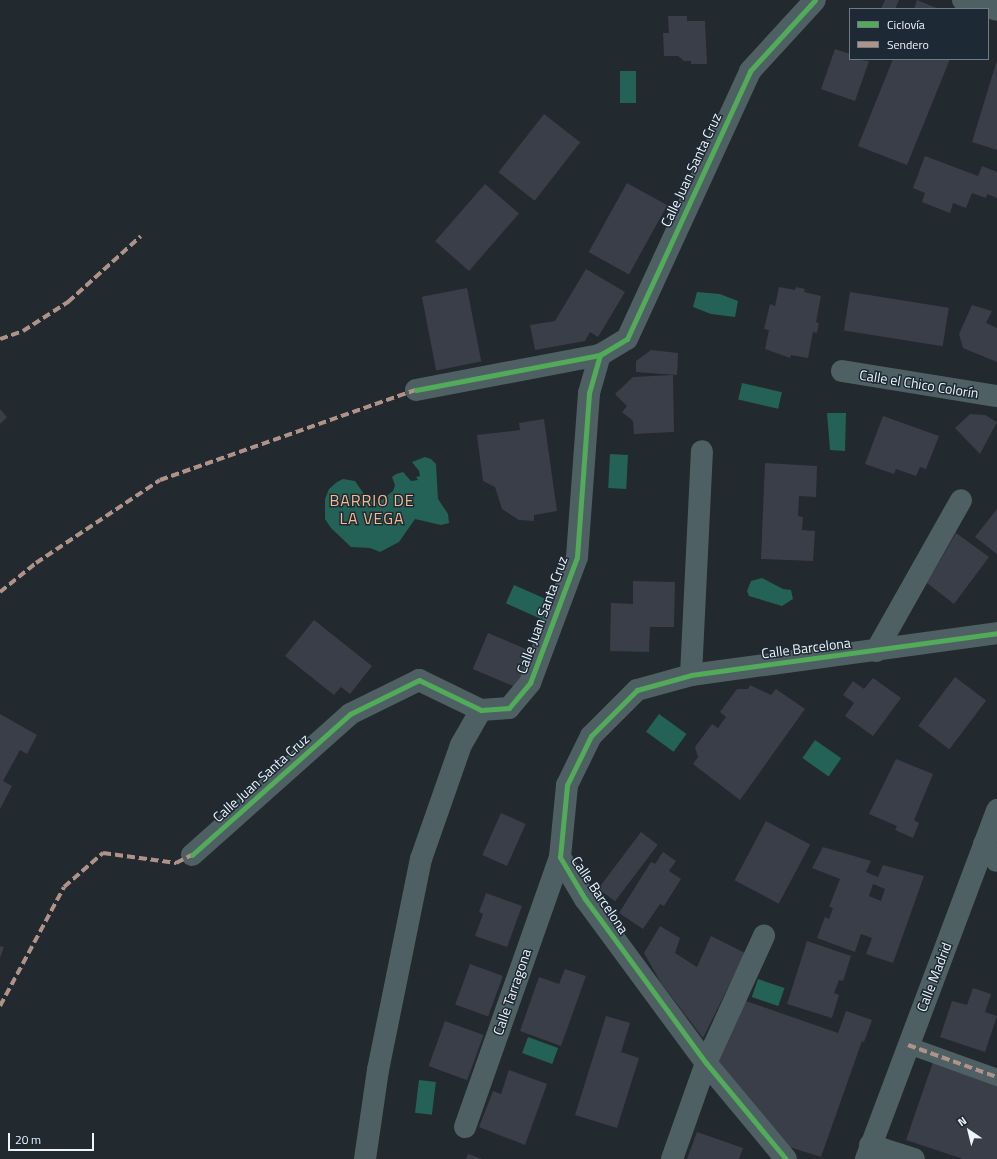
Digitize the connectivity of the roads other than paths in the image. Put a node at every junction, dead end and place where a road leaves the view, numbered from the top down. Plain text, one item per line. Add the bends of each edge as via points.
1 (815, 0) edge
2 (963, 0) edge
3 (997, 10) edge
4 (600, 355) junction
5 (842, 371) dead end
6 (416, 390) dead end
7 (997, 396) edge
8 (702, 451) dead end
9 (961, 500) dead end
10 (997, 633) edge
11 (876, 651) junction
12 (691, 675) junction
13 (481, 710) junction
14 (997, 810) edge
15 (984, 844) junction
16 (192, 855) dead end
17 (560, 857) junction
18 (997, 861) edge
19 (764, 936) dead end
20 (908, 1046) junction
21 (706, 1063) junction
22 (997, 1077) edge
23 (464, 1127) dead end
24 (868, 1152) edge
25 (365, 1159) edge
26 (672, 1159) edge
27 (786, 1159) edge
28 (914, 1159) edge

1 - 4 street, Calle Juan Santa Cruz via 750,71 627,338
2 - 3 street
4 - 6 street, Calle Juan Santa Cruz
4 - 13 street, Calle Juan Santa Cruz via 590,393 577,557 530,683 509,708
5 - 7 street, Calle el Chico Colorín
8 - 12 street
9 - 11 street
10 - 11 street, Calle Barcelona
11 - 12 street, Calle Barcelona
12 - 17 street, Calle Barcelona via 637,690 591,736 567,785
13 - 16 street, Calle Juan Santa Cruz via 419,680 350,714
13 - 25 street via 461,745 421,859 378,1070
14 - 15 street, Calle Madrid
15 - 18 street
15 - 20 street, Calle Madrid
17 - 21 street, Calle Barcelona via 585,899
17 - 23 street, Calle Tarragona
19 - 21 street
20 - 22 street
20 - 24 street, Calle Madrid
21 - 26 street
21 - 27 street, Calle Barcelona
24 - 28 street, Calle Madrid

